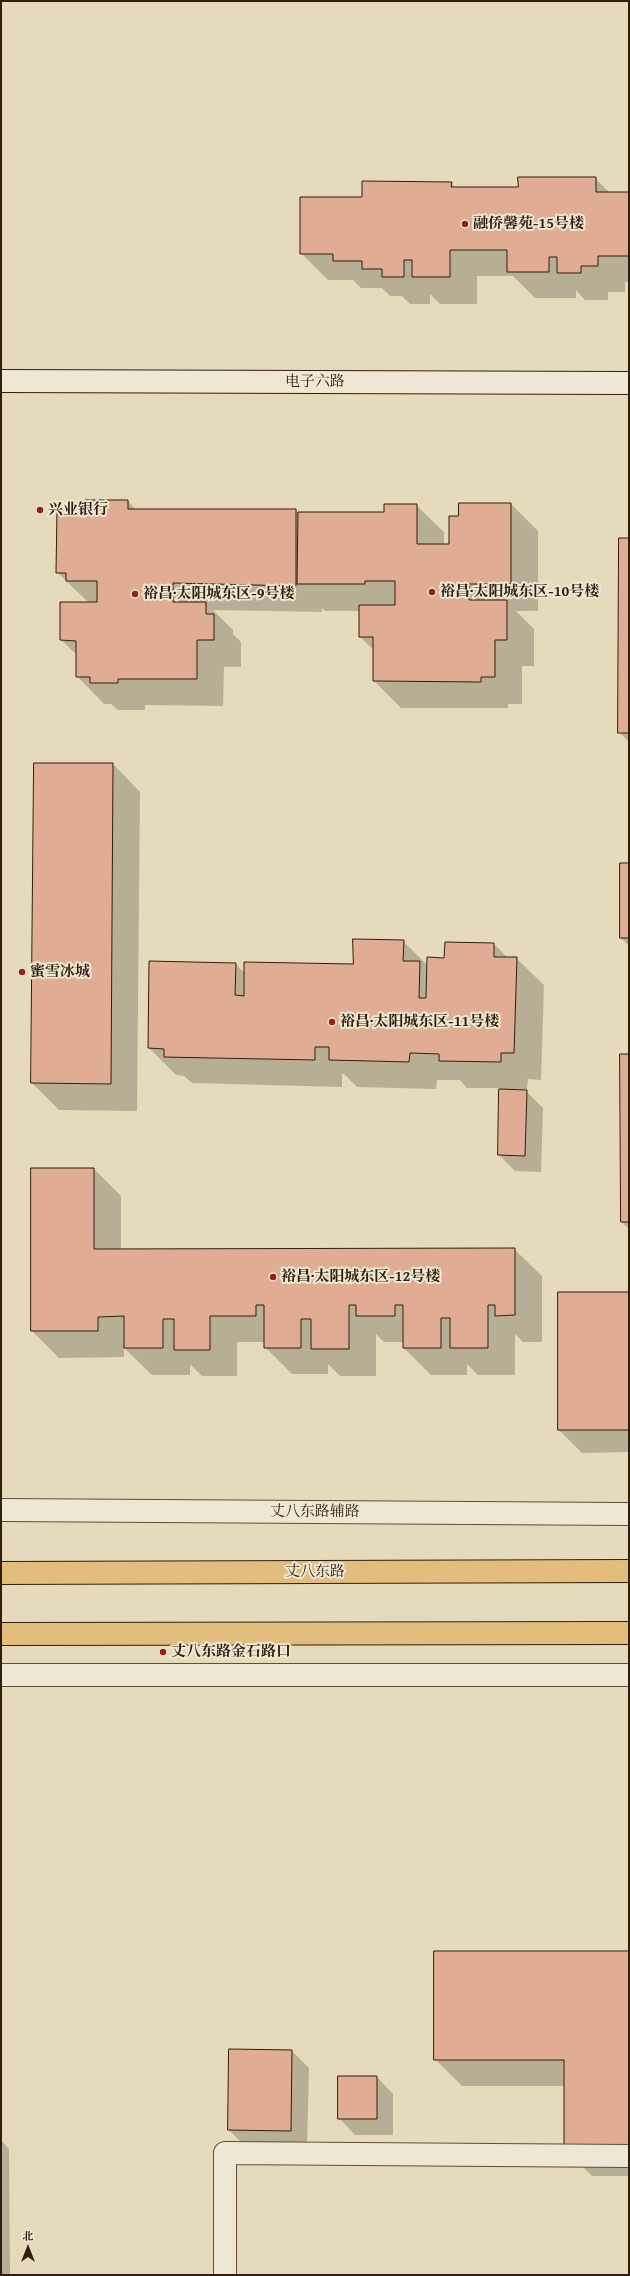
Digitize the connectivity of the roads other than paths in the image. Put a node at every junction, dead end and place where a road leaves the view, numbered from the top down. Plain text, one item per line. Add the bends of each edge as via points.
1 (1, 381) edge
2 (629, 383) edge
3 (1, 1510) edge
4 (629, 1514) edge
5 (629, 1571) edge
6 (1, 1573) edge
7 (629, 1633) edge
8 (1, 1634) edge
9 (1, 1675) edge
10 (629, 1675) edge
11 (629, 2156) edge
12 (225, 2275) edge

1 - 2 street, 电子六路
3 - 4 street, 丈八东路辅路
5 - 6 main road, 丈八东路
7 - 8 main road
9 - 10 street
11 - 12 street via 225,2153

